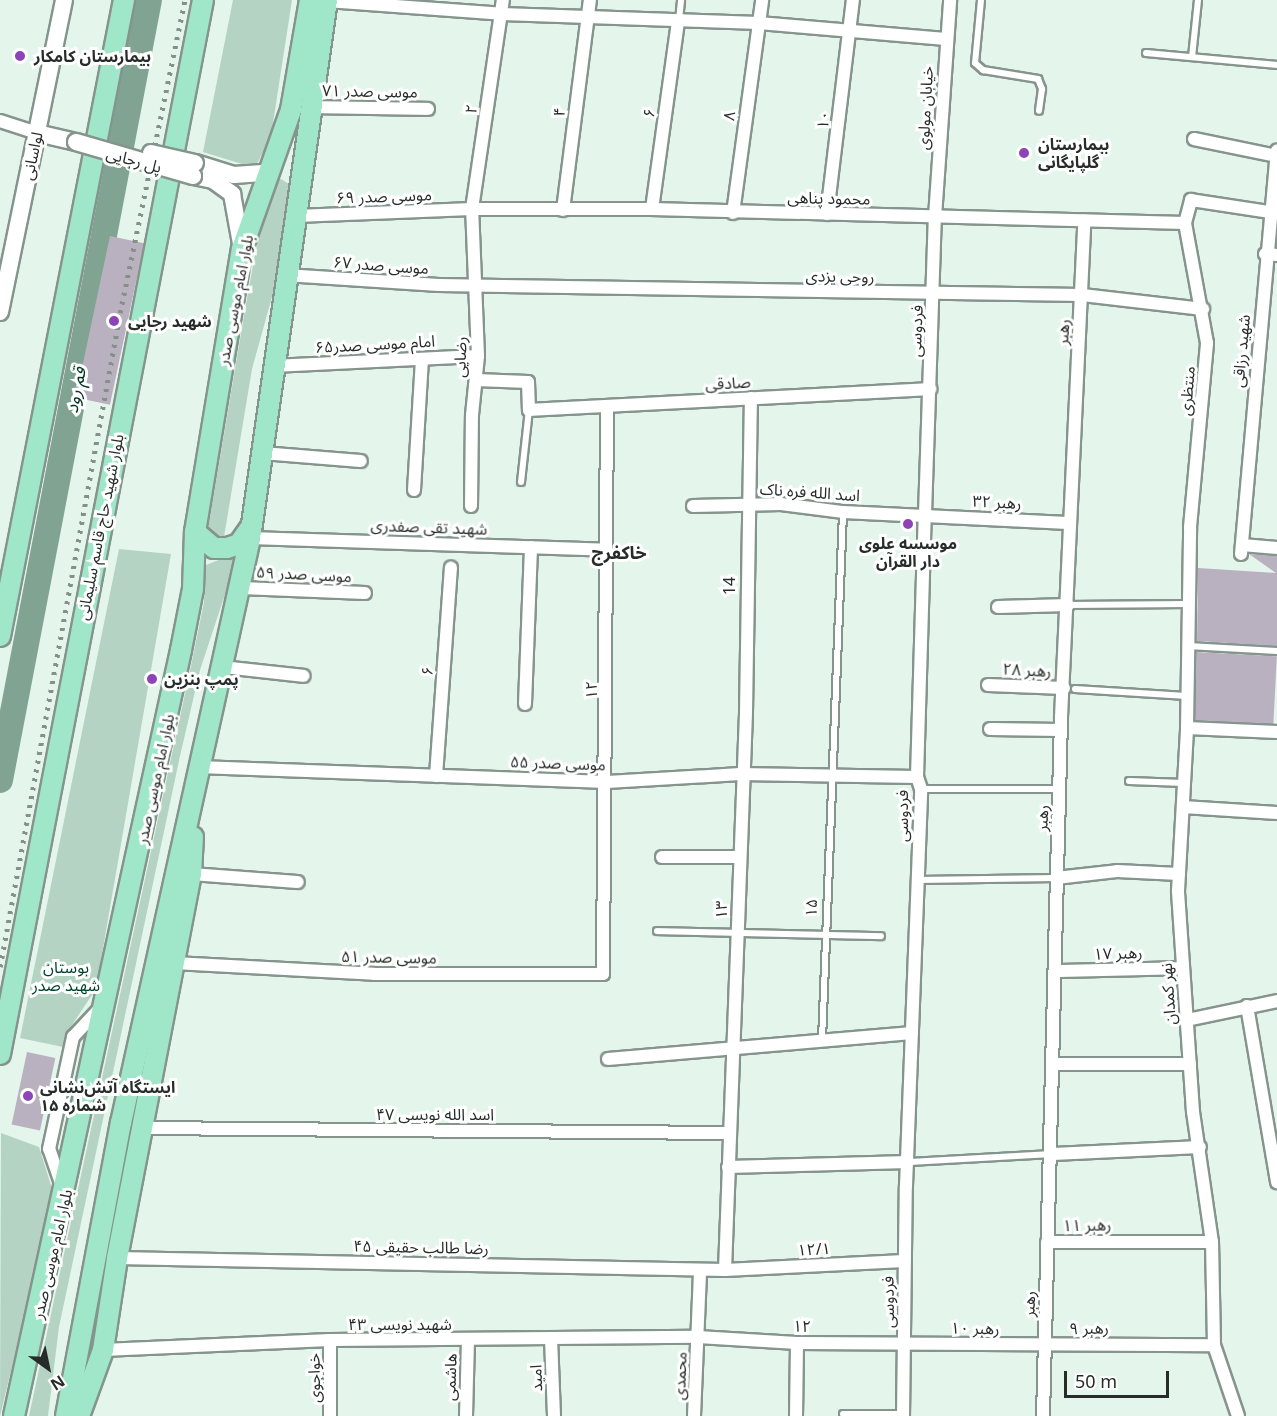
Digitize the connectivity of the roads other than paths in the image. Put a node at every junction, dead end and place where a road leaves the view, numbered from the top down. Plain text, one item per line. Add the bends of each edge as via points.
1 (64, 0) edge
2 (124, 0) edge
3 (203, 0) edge
4 (322, 0) edge
5 (503, 0) edge
6 (590, 0) edge
7 (681, 0) edge
8 (762, 0) edge
9 (853, 0) edge
10 (950, 0) edge
11 (981, 0) edge
12 (1198, 0) edge
13 (502, 14) junction
14 (587, 18) junction
15 (678, 22) junction
16 (759, 23) junction
17 (850, 31) junction
18 (945, 39) junction
19 (1146, 53) dead end
20 (1192, 57) junction
21 (1277, 65) edge
22 (313, 107) junction
23 (428, 109) dead end
24 (1039, 111) dead end
25 (0, 121) edge
26 (37, 133) junction
27 (1194, 139) dead end
28 (1277, 151) edge
29 (1277, 156) edge
30 (194, 169) junction
31 (267, 171) junction
32 (302, 181) junction
33 (472, 209) junction
34 (652, 209) junction
35 (563, 210) junction
36 (1269, 212) junction
37 (733, 213) junction
38 (827, 214) junction
39 (296, 216) junction
40 (935, 217) junction
41 (1084, 221) junction
42 (1185, 223) junction
43 (242, 249) junction
44 (1271, 255) edge
45 (285, 275) junction
46 (475, 284) junction
47 (933, 294) junction
48 (1082, 295) junction
49 (1203, 309) junction
50 (0, 312) edge
51 (478, 356) junction
52 (422, 359) junction
53 (273, 366) junction
54 (476, 380) junction
55 (930, 389) junction
56 (751, 398) junction
57 (607, 406) junction
58 (529, 410) junction
59 (262, 453) junction
60 (362, 461) dead end
61 (521, 482) dead end
62 (414, 490) dead end
63 (746, 505) junction
64 (693, 506) dead end
65 (471, 507) dead end
66 (843, 512) junction
67 (925, 514) junction
68 (1068, 523) junction
69 (251, 530) junction
70 (195, 532) junction
71 (531, 548) junction
72 (1277, 548) edge
73 (607, 550) junction
74 (1190, 565) joint
75 (451, 568) dead end
76 (241, 588) junction
77 (365, 593) dead end
78 (1189, 604) junction
79 (1068, 605) junction
80 (998, 607) dead end
81 (0, 633) edge
82 (1188, 646) junction
83 (1277, 651) edge
84 (223, 667) junction
85 (304, 676) dead end
86 (988, 685) dead end
87 (1070, 689) junction
88 (1188, 696) junction
89 (525, 704) dead end
90 (1187, 728) junction
91 (990, 729) dead end
92 (1061, 730) junction
93 (1277, 732) edge
94 (198, 767) junction
95 (740, 774) junction
96 (436, 776) junction
97 (832, 777) junction
98 (917, 777) junction
99 (1129, 781) dead end
100 (607, 782) junction
101 (1184, 783) junction
102 (921, 789) junction
103 (1060, 789) junction
104 (1183, 807) junction
105 (1277, 813) edge
106 (662, 857) dead end
107 (739, 857) junction
108 (191, 874) junction
109 (1179, 874) junction
110 (1056, 878) junction
111 (917, 879) junction
112 (298, 882) dead end
113 (737, 930) junction
114 (657, 931) dead end
115 (826, 936) junction
116 (881, 936) dead end
117 (174, 963) junction
118 (1183, 968) junction
119 (1055, 971) junction
120 (603, 974) joint
121 (1277, 1001) edge
122 (1248, 1006) junction
123 (1187, 1020) junction
124 (912, 1032) junction
125 (822, 1040) junction
126 (733, 1047) junction
127 (0, 1054) edge
128 (608, 1059) dead end
129 (1053, 1064) junction
130 (1190, 1064) junction
131 (141, 1128) junction
132 (729, 1132) junction
133 (1200, 1147) junction
134 (1053, 1154) junction
135 (908, 1162) junction
136 (728, 1167) junction
137 (1277, 1182) edge
138 (1047, 1242) junction
139 (1212, 1242) junction
140 (117, 1258) junction
141 (904, 1261) junction
142 (700, 1270) junction
143 (725, 1270) junction
144 (698, 1337) junction
145 (551, 1338) junction
146 (330, 1340) junction
147 (468, 1340) junction
148 (797, 1343) junction
149 (905, 1344) junction
150 (1044, 1345) junction
151 (1214, 1345) junction
152 (103, 1350) junction
153 (843, 1414) dead end
154 (903, 1415) edge
155 (14, 1416) edge
156 (66, 1416) edge
157 (79, 1416) edge
158 (330, 1416) edge
159 (466, 1416) edge
160 (554, 1416) edge
161 (694, 1416) edge
162 (796, 1416) edge
163 (1043, 1416) edge
164 (1238, 1416) edge

1 - 26 main road, لواسانی
2 - 81 main road
3 - 127 main road, بلوار شهید حاج قاسم سلیمانی
4 - 13 street
4 - 22 main road
4 - 31 main road, بلوار امام موسی صدر via 291,110
5 - 13 street, ۲
6 - 14 street, ۴
7 - 15 lane
8 - 16 street, ۸
9 - 17 street, ۱۰
10 - 18 street, خیابان مولوی
11 - 24 lane via 975,63 983,70 1038,79 1042,89
12 - 20 lane
13 - 14 street
13 - 33 street, ۲
14 - 15 street
14 - 35 street, ۴
15 - 16 street
15 - 34 street, ۶
16 - 17 street
16 - 37 street, ۸
17 - 18 street
17 - 38 street, ۱۰
18 - 40 street, خیابان مولوی
19 - 20 lane
20 - 21 lane
22 - 23 street, موسی صدر ۷۱
22 - 32 main road
25 - 26 street
26 - 30 main road, پل رجایی, bridge
26 - 50 main road, لواسانی
27 - 29 street
28 - 29 street, شهید رزاقی
29 - 36 street, شهید رزاقی
30 - 31 main road via 234,175
30 - 43 main road via 232,194
31 - 32 main road via 288,167
31 - 43 main road, بلوار امام موسی صدر
32 - 39 main road
33 - 35 street, محمود پناهی
33 - 39 street, موسی صدر ۶۹
33 - 46 street, رضایی
34 - 35 street, محمود پناهی
34 - 37 street, محمود پناهی
36 - 42 street via 1191,200
36 - 44 street, شهید رزاقی
37 - 38 street, محمود پناهی
38 - 40 street, محمود پناهی
39 - 45 main road
40 - 41 street, محمود پناهی
40 - 47 street, فردوسی
41 - 42 street, محمود پناهی
41 - 48 street, رهبر
42 - 49 street, منتظری
43 - 70 main road, بلوار امام موسی صدر
44 - 72 street, شهید رزاقی via 1241,550
45 - 46 street, موسی صدر ۶۷
45 - 53 main road
46 - 47 street, روحی یزدی
46 - 51 street, رضایی
47 - 48 street, روحی یزدی
47 - 55 street, فردوسی
48 - 49 street, روحی یزدی
48 - 68 street, رهبر
49 - 74 street, منتظری via 1207,343
51 - 52 street, امام موسی صدر۶۵
51 - 54 street, رضایی
52 - 53 street, امام موسی صدر۶۵
52 - 62 street
53 - 59 main road
54 - 58 street via 528,382
54 - 65 street, رضایی
55 - 56 street, صادقی
55 - 67 street, فردوسی
56 - 57 street, صادقی
56 - 63 street, 14
57 - 58 street, صادقی
57 - 73 street, ۱۲
58 - 61 lane
59 - 60 street
59 - 69 main road
63 - 64 street, اسد الله فره ناک
63 - 66 street, اسد الله فره ناک via 781,504
63 - 95 street, 14 via 746,712
66 - 67 street, اسد الله فره ناک
66 - 97 lane, ۱۵
67 - 68 street, رهبر ۳۲
67 - 98 street, فردوسی
68 - 79 street, رهبر
69 - 70 main road via 227,548 214,548
69 - 71 street, شهید تقی صفدری
69 - 76 main road
70 - 155 main road, بلوار امام موسی صدر via 193,589 108,999
71 - 73 street, شهید تقی صفدری
71 - 89 street
73 - 100 street, ۱۲
74 - 78 street, نهر کمدان
75 - 96 street, ۶
76 - 77 street, موسی صدر ۵۹
76 - 84 main road
78 - 79 lane
78 - 82 street, نهر کمدان
79 - 80 street
79 - 87 street, رهبر
82 - 83 lane
82 - 88 street, نهر کمدان
84 - 85 street
84 - 94 main road
86 - 87 street, رهبر ۲۸
87 - 88 lane
87 - 92 street, رهبر
88 - 90 street, نهر کمدان
90 - 93 street
90 - 101 street, نهر کمدان
91 - 92 street
92 - 103 street, رهبر
94 - 96 street, موسی صدر ۵۵
94 - 108 main road
94 - 156 main road via 119,1135
95 - 97 street, موسی صدر ۵۵
95 - 100 street, موسی صدر ۵۵
95 - 107 street, ۱۳
96 - 100 street, موسی صدر ۵۵
97 - 98 street, موسی صدر ۵۵
97 - 115 lane, ۱۵
98 - 102 street, فردوسی
99 - 101 lane
100 - 120 street, ۱۲
101 - 104 street, نهر کمدان
102 - 103 lane
102 - 111 street, فردوسی
103 - 110 street, رهبر
104 - 105 street
104 - 109 street, نهر کمدان
106 - 107 street
107 - 113 street, ۱۳
108 - 112 street
108 - 117 main road
109 - 110 street via 1118,871
109 - 118 street, نهر کمدان
110 - 111 lane
110 - 119 street, رهبر
111 - 124 street, فردوسی
113 - 114 lane
113 - 115 lane
113 - 126 street, ۱۳
115 - 116 lane
115 - 125 lane, ۱۵
117 - 120 street, موسی صدر ۵۱ via 374,974
117 - 131 main road
118 - 119 street, رهبر ۱۷
118 - 123 street, نهر کمدان
119 - 129 street, رهبر
121 - 122 street
122 - 123 street
122 - 137 street
123 - 130 street, نهر کمدان
124 - 125 street
124 - 135 street, فردوسی
125 - 126 street
126 - 128 street
126 - 132 street, ۱۳
129 - 130 street
129 - 134 street, رهبر
130 - 133 street, نهر کمدان
131 - 132 street, ۴۷ اسد الله نویسی
131 - 140 main road
132 - 136 street, ۱۳
133 - 134 street
133 - 139 street, نهر کمدان
134 - 135 lane
134 - 138 street, رهبر
135 - 136 street
135 - 141 street, فردوسی
136 - 143 street, ۱۳
138 - 139 street, رهبر ۱۱
138 - 150 street, رهبر
139 - 151 street, نهر کمدان
140 - 142 street, ۴۵ رضا طالب حقیقی
140 - 152 main road
141 - 143 street, ۱۲/۱
141 - 149 street, فردوسی
142 - 143 street, ۴۵ رضا طالب حقیقی
142 - 144 street, محمدی
144 - 145 street, ۴۳ شهید نویسی
144 - 148 street, ۱۲
144 - 161 street, محمدی
145 - 147 street, ۴۳ شهید نویسی
145 - 160 street, امید
146 - 147 street, ۴۳ شهید نویسی
146 - 152 street, ۴۳ شهید نویسی
146 - 158 street, خواجوی
147 - 159 street, هاشمی
148 - 149 street, ۱۲
148 - 162 street
149 - 150 street, رهبر ۱۰
149 - 154 street, فردوسی
150 - 151 street, رهبر ۹
150 - 163 street, رهبر
151 - 164 street, نهر کمدان
152 - 157 main road
153 - 154 lane

